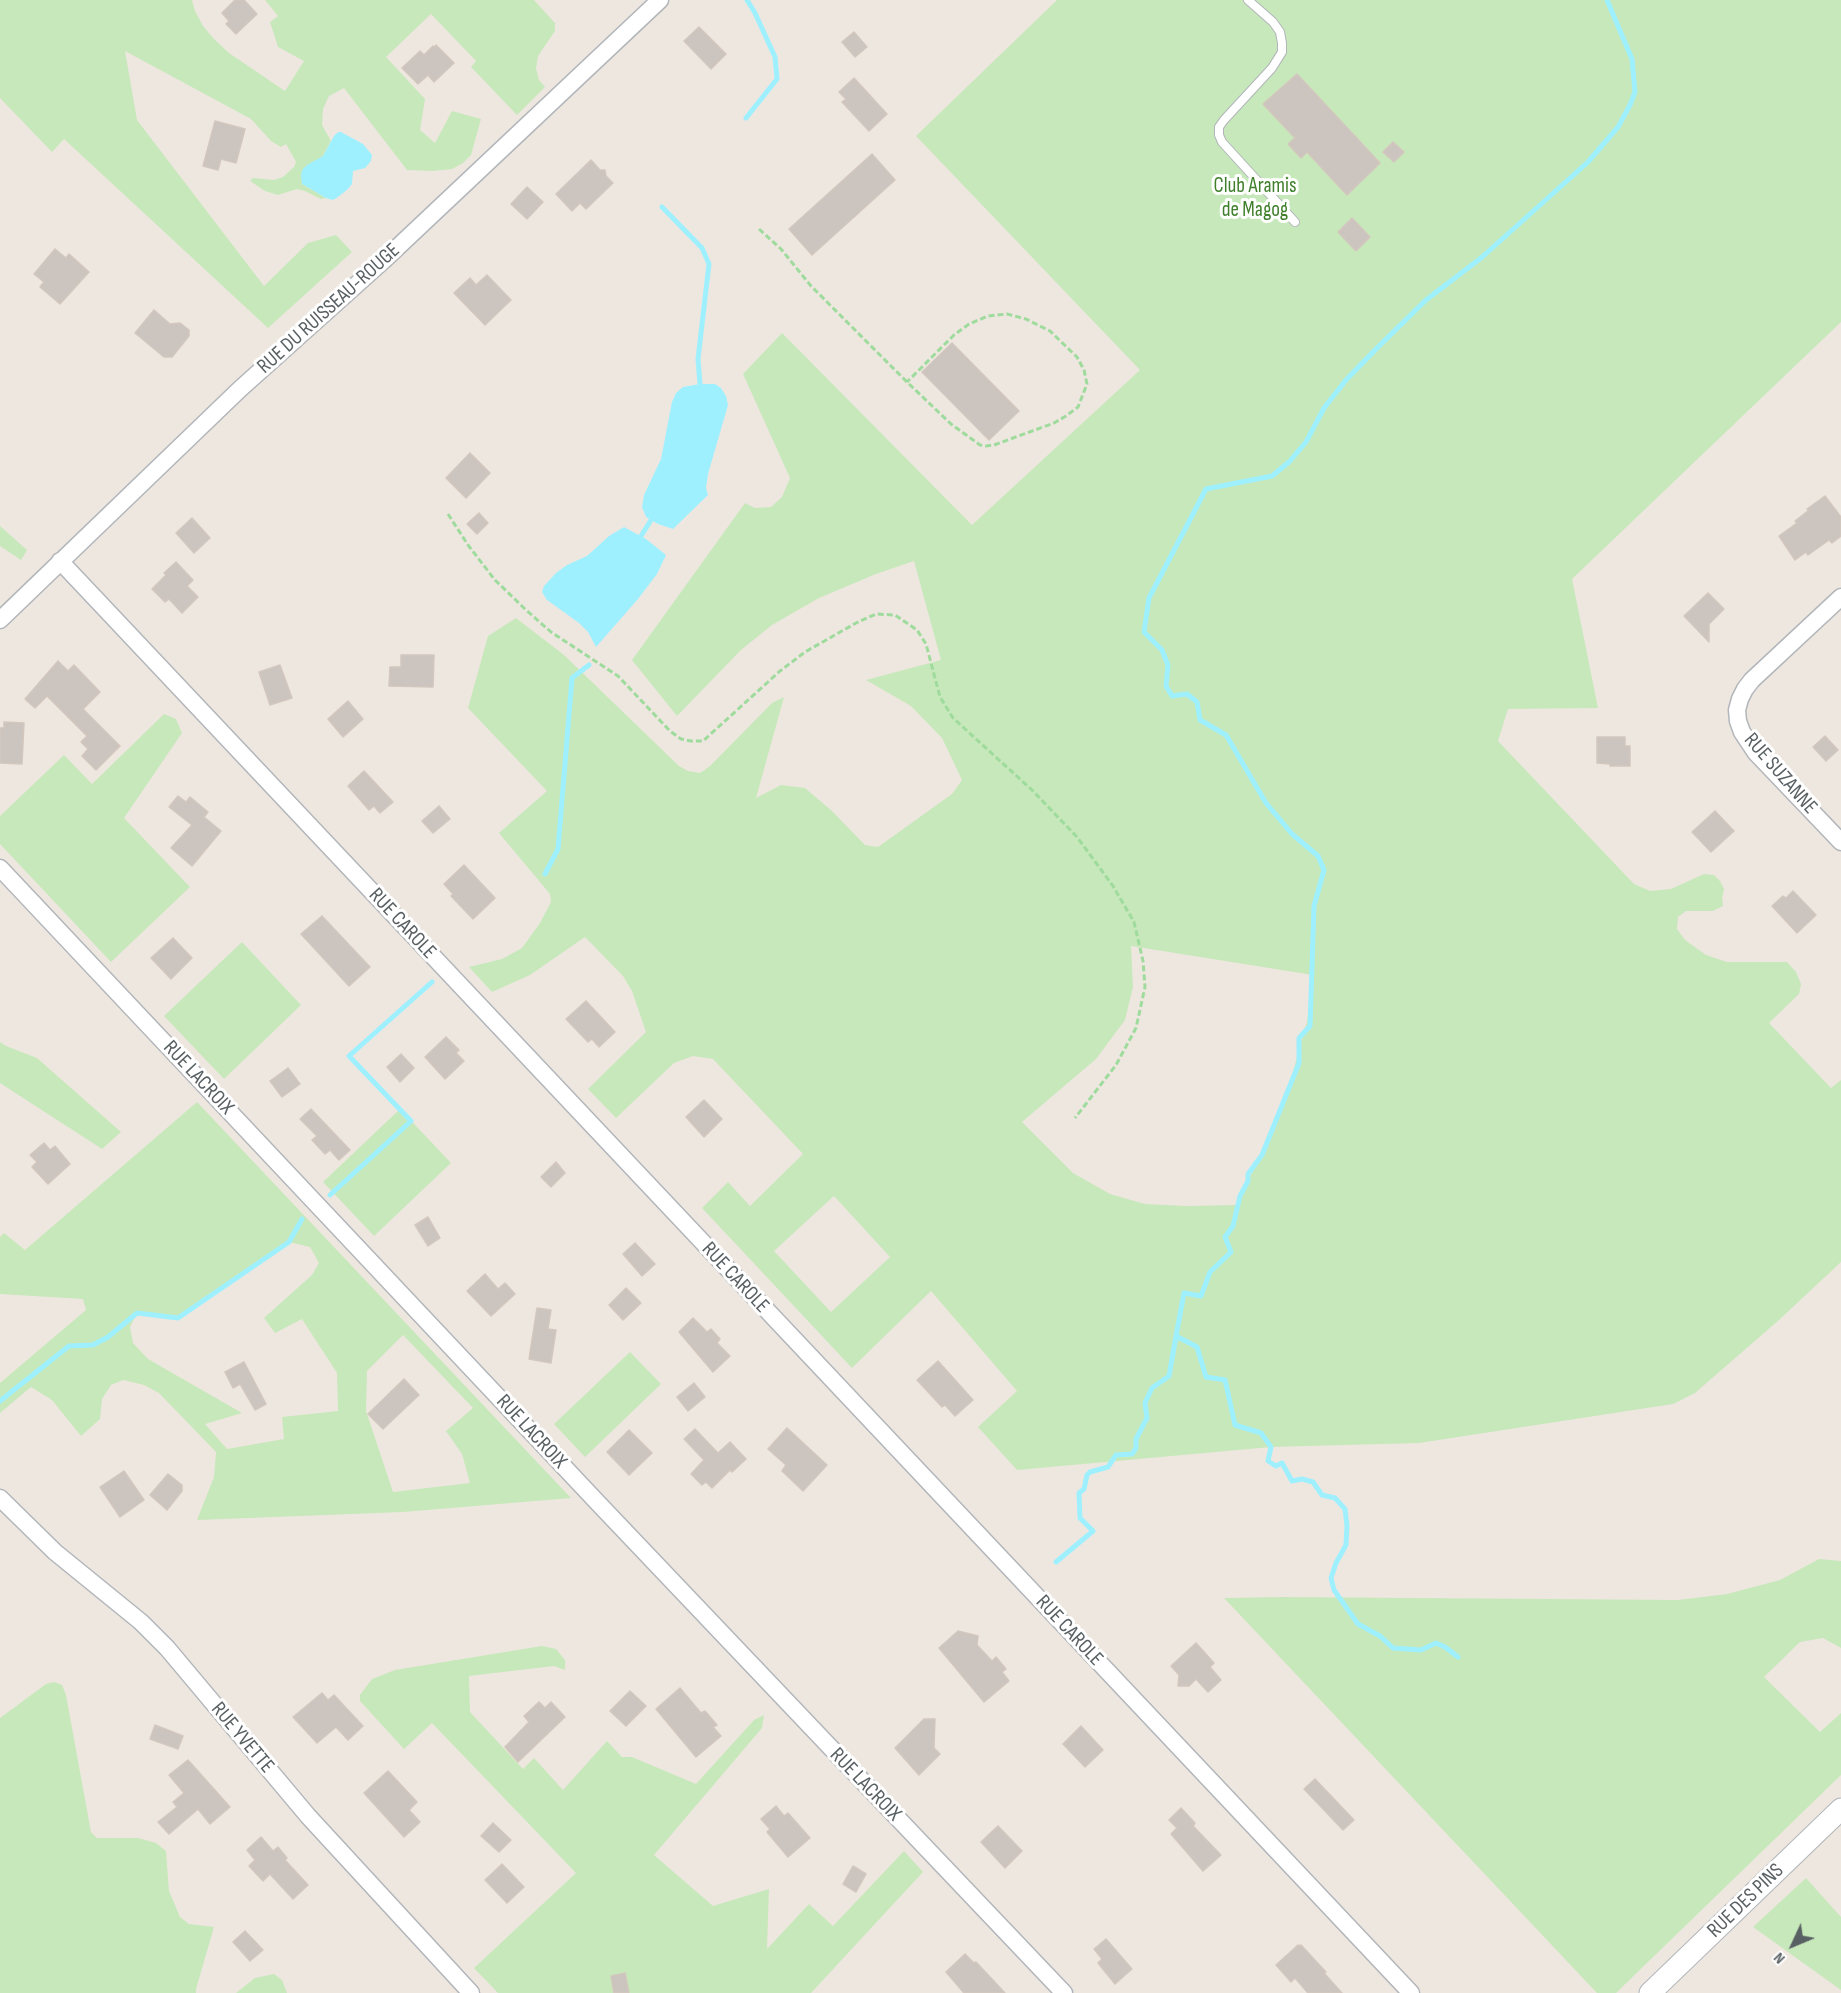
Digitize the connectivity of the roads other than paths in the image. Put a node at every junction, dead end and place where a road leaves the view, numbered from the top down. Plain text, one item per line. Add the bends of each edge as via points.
1 (660, 0) edge
2 (1248, 0) edge
3 (1295, 222) dead end
4 (60, 561) junction
5 (1841, 597) edge
6 (0, 620) edge
7 (1841, 842) edge
8 (0, 868) edge
9 (0, 1498) edge
10 (1841, 1809) edge
11 (471, 1993) edge
12 (1064, 1993) edge
13 (1411, 1993) edge
14 (1650, 1993) edge

1 - 4 street, RUE DU RUISSEAU-ROUGE
2 - 3 lane via 1276,27 1282,52 1224,120 1219,135 1221,142
4 - 6 street, RUE DU RUISSEAU-ROUGE
4 - 13 street, RUE CAROLE
5 - 7 street, RUE SUZANNE via 1752,680 1737,710 1742,732 1756,753
8 - 12 street, RUE LACROIX
9 - 11 street, RUE YVETTE via 55,1552 167,1648 321,1831
10 - 14 street, RUE DES PINS

